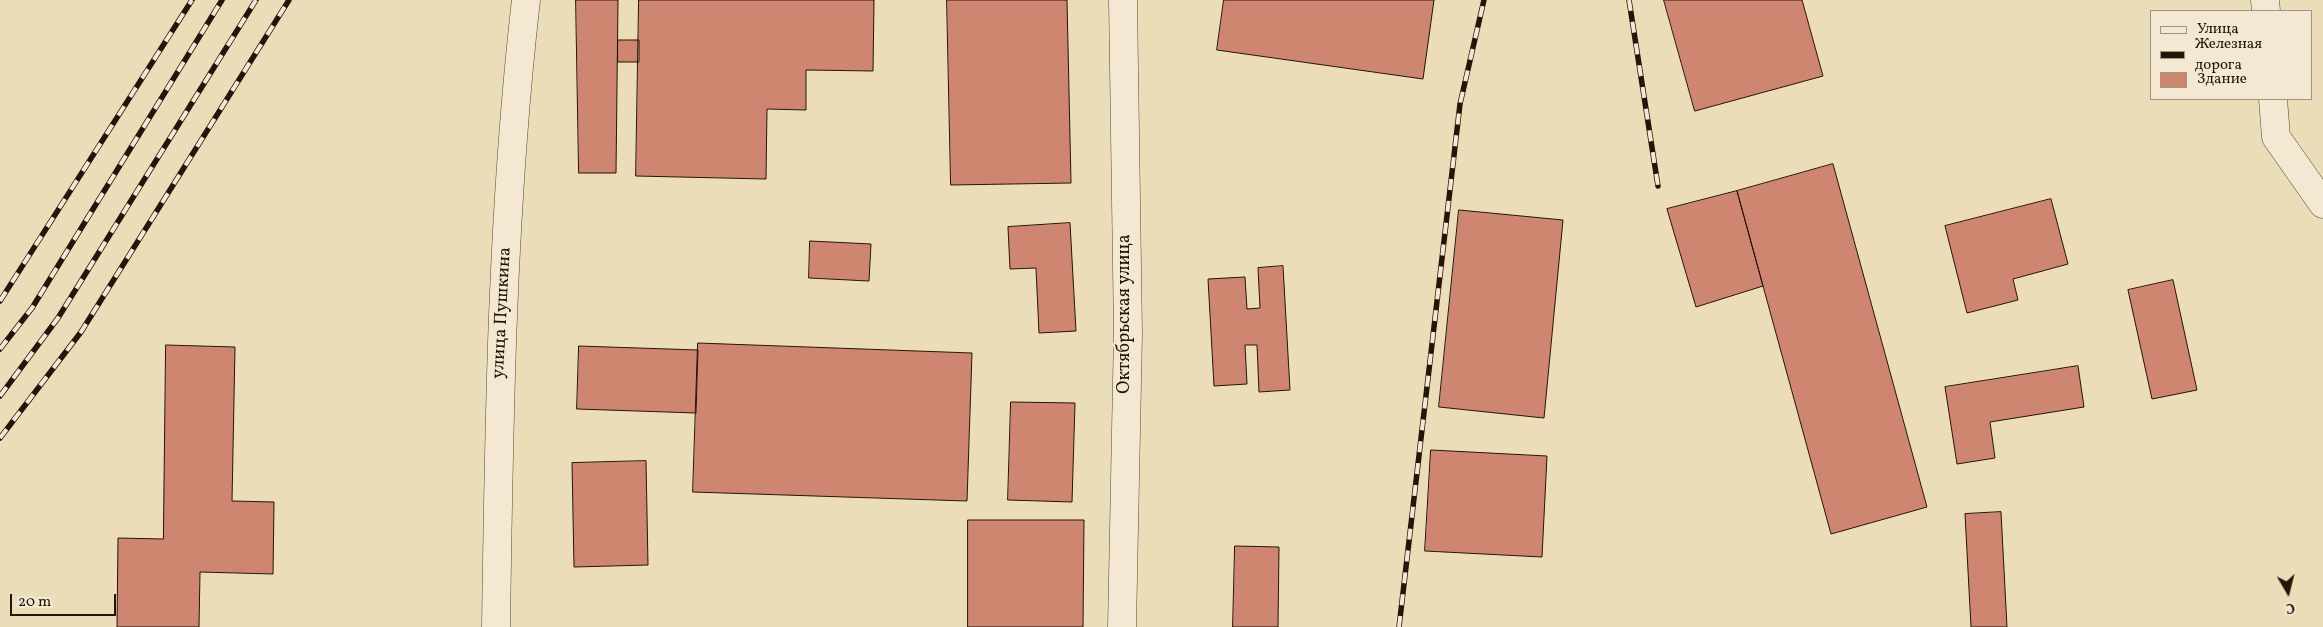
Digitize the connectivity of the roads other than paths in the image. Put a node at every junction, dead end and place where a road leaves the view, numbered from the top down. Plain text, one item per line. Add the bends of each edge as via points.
1 (526, 0) edge
2 (1123, 0) edge
3 (2273, 100) edge
4 (2323, 204) edge
5 (496, 627) edge
6 (1122, 627) edge

1 - 5 street, улица Пушкина via 514,100 500,378
2 - 6 street, Октябрьская улица via 1128,332
3 - 4 street via 2276,137

